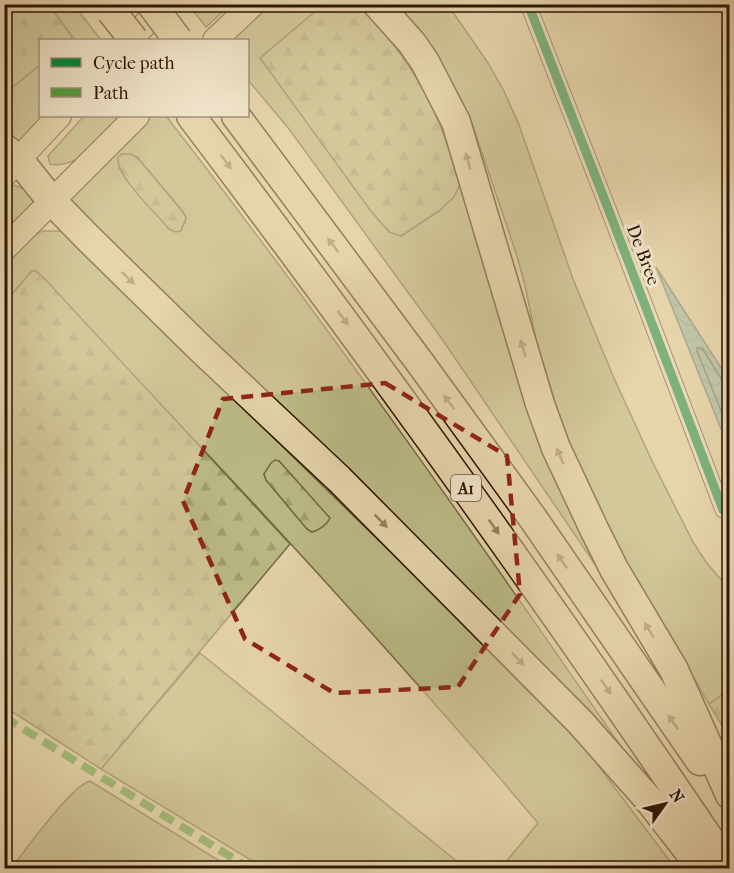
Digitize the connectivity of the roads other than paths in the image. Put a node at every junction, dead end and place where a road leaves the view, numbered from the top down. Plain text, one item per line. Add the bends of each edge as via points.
1 (151, 4) edge
2 (166, 4) edge
3 (253, 4) edge
4 (378, 4) edge
5 (528, 4) edge
6 (109, 8) edge
7 (130, 39) edge
8 (133, 39) edge
9 (177, 39) edge
10 (216, 39) edge
11 (58, 117) edge
12 (136, 117) edge
13 (192, 117) edge
14 (237, 117) edge
15 (9, 161) edge
16 (51, 200) junction
17 (4, 249) edge
18 (727, 514) edge
19 (729, 795) edge
20 (729, 805) edge
21 (702, 868) edge
22 (729, 868) edge

1 - 9 highway, bridge
2 - 7 main road
3 - 10 main road
19 -> 4 highway via 674,670 614,569 556,448 456,122 425,62
5 - 18 street, De Bree
6 - 8 highway, bridge
11 - 15 main road
12 - 16 main road
13 -> 22 highway, A1 via 477,502
20 -> 14 highway, A1 via 532,517
15 - 16 highway
16 - 17 main road
16 -> 21 highway via 339,479 580,722 648,798

